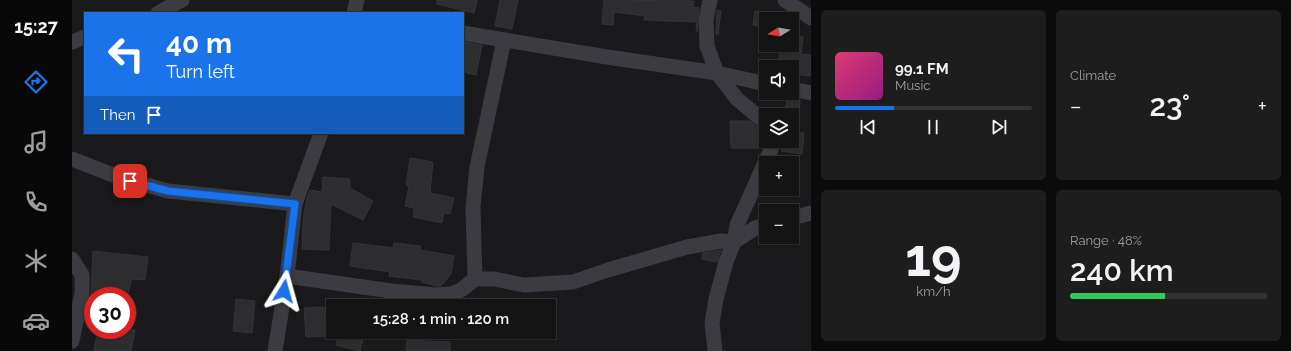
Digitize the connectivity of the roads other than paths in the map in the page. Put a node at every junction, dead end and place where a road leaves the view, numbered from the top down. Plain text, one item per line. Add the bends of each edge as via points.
1 (182, 0) edge
2 (357, 0) edge
3 (710, 0) edge
4 (785, 0) edge
5 (160, 12) edge
6 (354, 12) edge
7 (811, 18) edge
8 (464, 33) edge
9 (84, 37) edge
10 (504, 40) junction
11 (72, 42) edge
12 (717, 73) junction
13 (759, 82) edge
14 (799, 90) edge
15 (811, 93) edge
16 (759, 116) edge
17 (321, 134) edge
18 (772, 148) edge
19 (72, 159) edge
20 (295, 204) junction
21 (811, 212) edge
22 (799, 216) edge
23 (759, 227) edge
24 (734, 242) junction
25 (72, 259) edge
26 (286, 276) junction
27 (475, 279) junction
28 (72, 341) edge
29 (275, 351) edge
30 (715, 351) edge

1 - 5 street
2 - 6 street
3 - 12 street via 706,20 708,46
4 - 7 street
8 - 10 street
9 - 11 street
10 - 12 street
10 - 27 street via 477,167 473,206
12 - 13 street
12 - 16 street via 737,99
14 - 15 street
17 - 20 street
18 - 24 street via 737,225
19 - 20 street via 118,177 168,191
20 - 26 street
21 - 22 street
23 - 24 street
24 - 27 street via 687,247 574,282 524,285 494,279
24 - 30 street via 716,299 712,322
25 - 28 street via 82,275 82,293
26 - 27 street via 436,295 461,290
26 - 29 street

